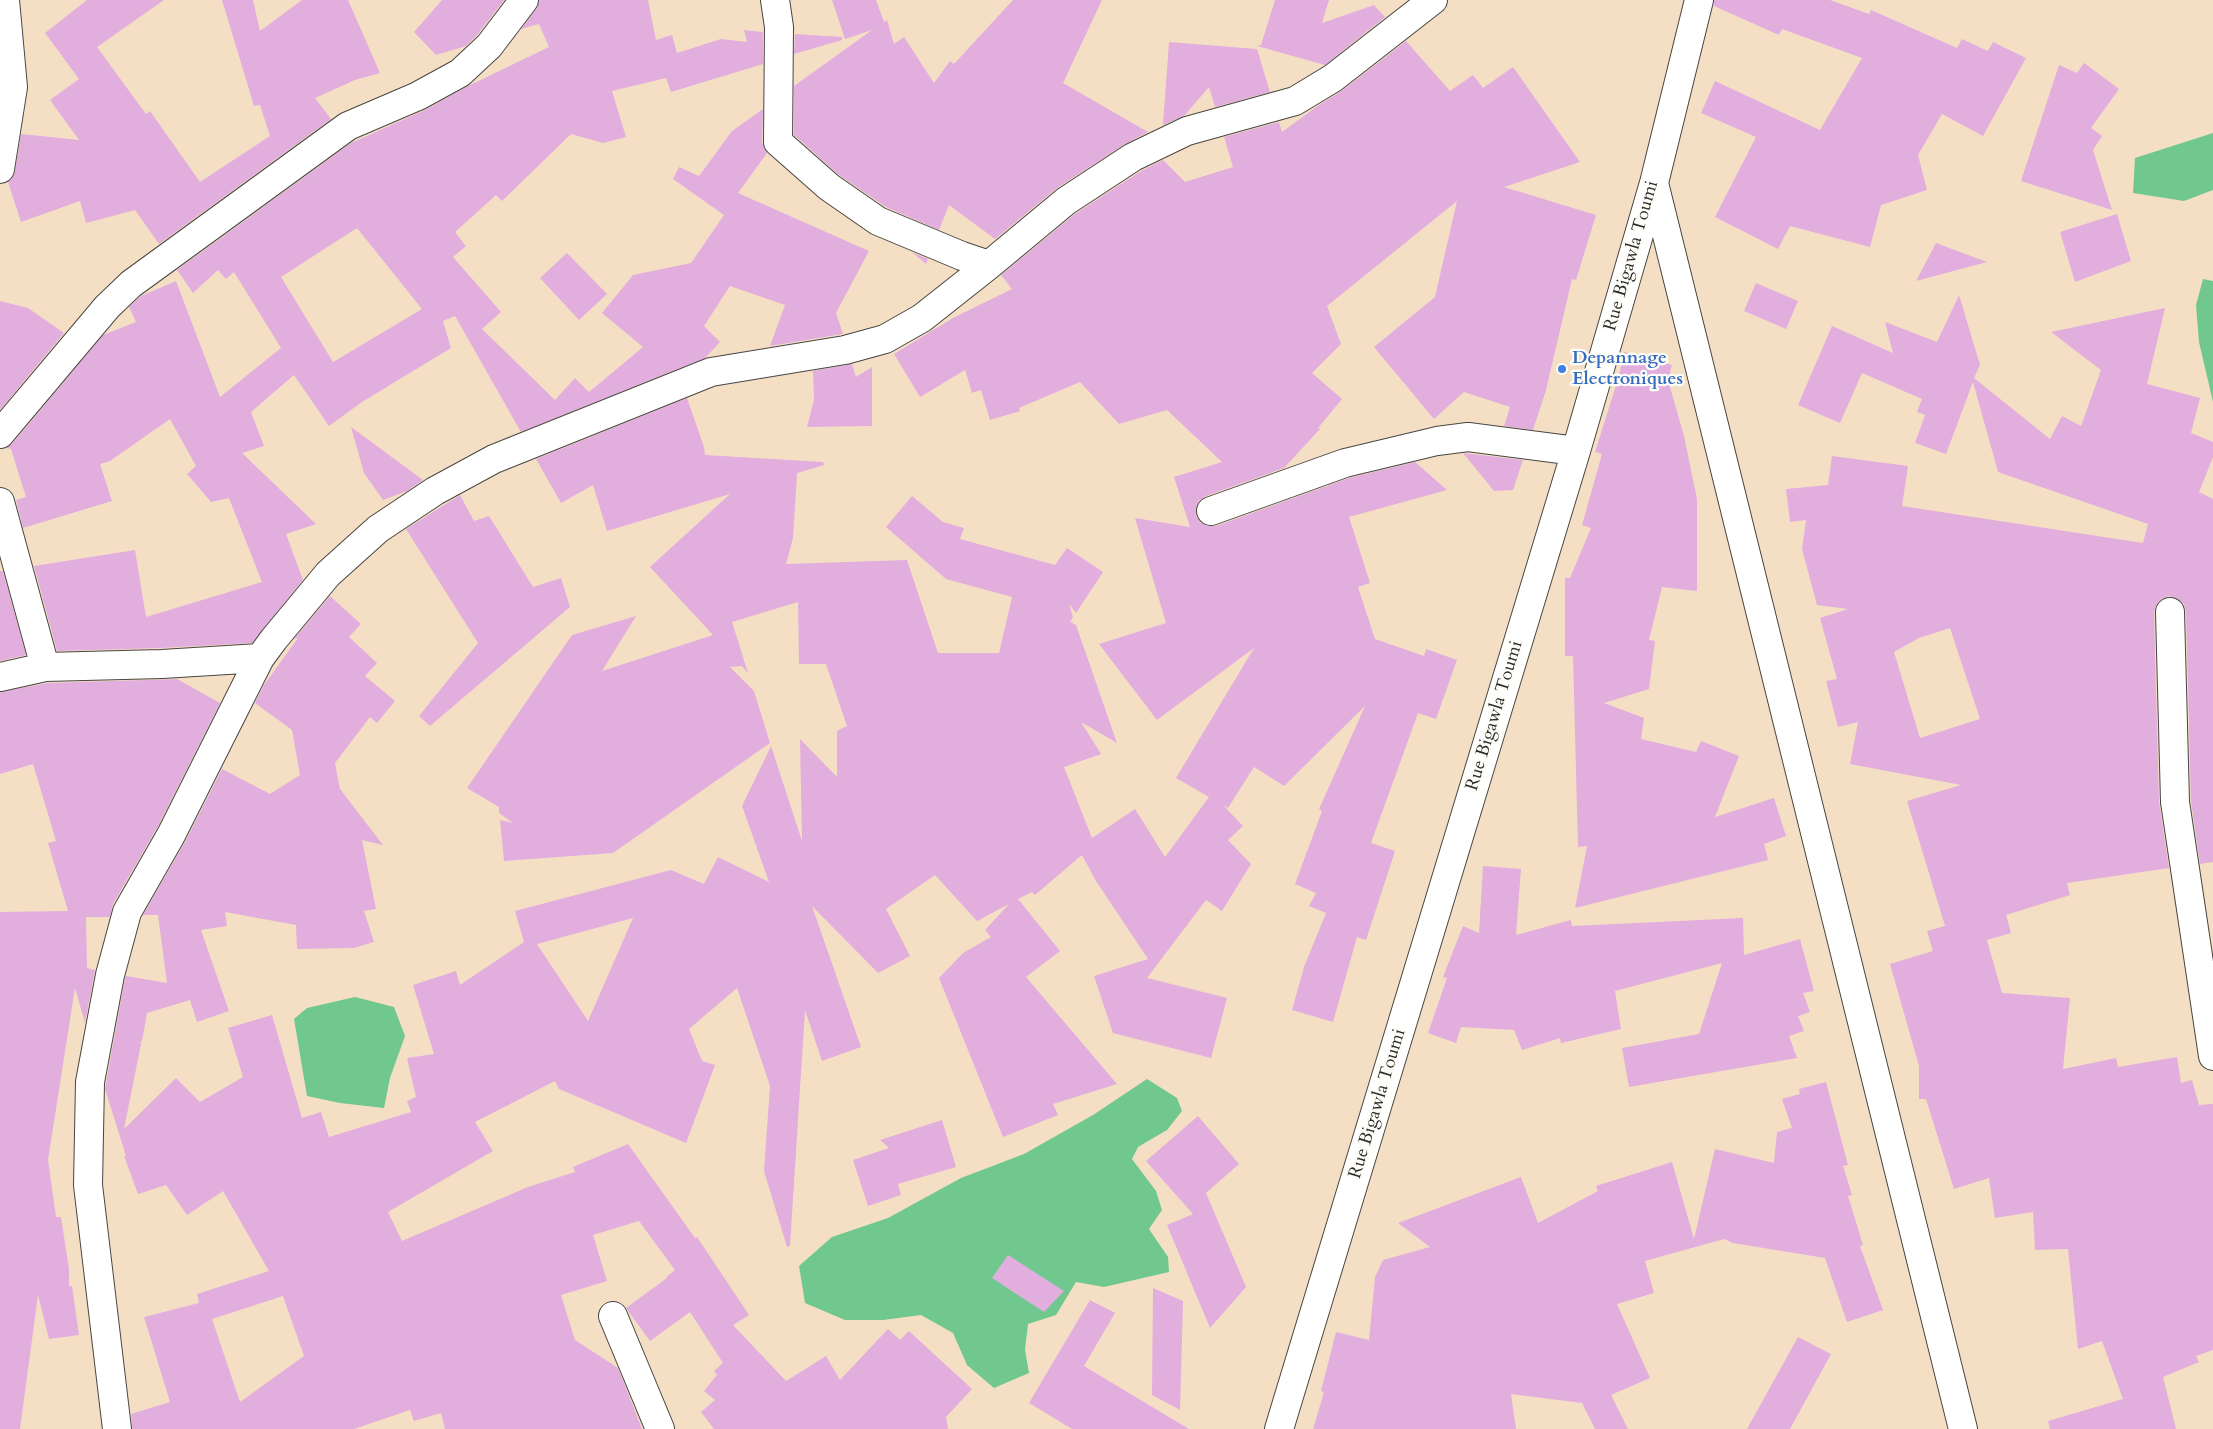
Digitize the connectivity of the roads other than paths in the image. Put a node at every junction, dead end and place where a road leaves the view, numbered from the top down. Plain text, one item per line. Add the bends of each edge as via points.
1 (5, 0) edge
2 (524, 0) edge
3 (775, 0) edge
4 (1434, 0) edge
5 (1699, 0) edge
6 (0, 169) edge
7 (1654, 183) junction
8 (989, 265) junction
9 (0, 434) edge
10 (1576, 451) junction
11 (0, 502) edge
12 (1211, 511) dead end
13 (2170, 612) dead end
14 (260, 658) junction
15 (45, 667) junction
16 (0, 676) edge
17 (2213, 1056) edge
18 (612, 1316) dead end
19 (117, 1429) edge
20 (660, 1429) edge
21 (1279, 1429) edge
22 (1963, 1429) edge

1 - 6 street via 12,88
2 - 9 street via 488,46 460,73 418,96 348,126 131,284 107,307
3 - 8 street via 779,27 778,142 828,187 878,221
4 - 8 street via 1333,78 1295,101 1187,131 1133,157 1066,201
5 - 7 street, Rue Bigawla Toumi
7 - 10 street, Rue Bigawla Toumi
7 - 22 street
8 - 14 street via 922,318 885,339 845,350 711,372 502,456 435,491 378,529 328,574
10 - 12 street via 1468,437 1437,441 1345,463
10 - 21 street, Rue Bigawla Toumi
11 - 15 street
13 - 17 street via 2175,802
14 - 15 street
14 - 19 street via 171,836 127,912 110,975 91,1072 88,1185
15 - 16 street
18 - 20 street

